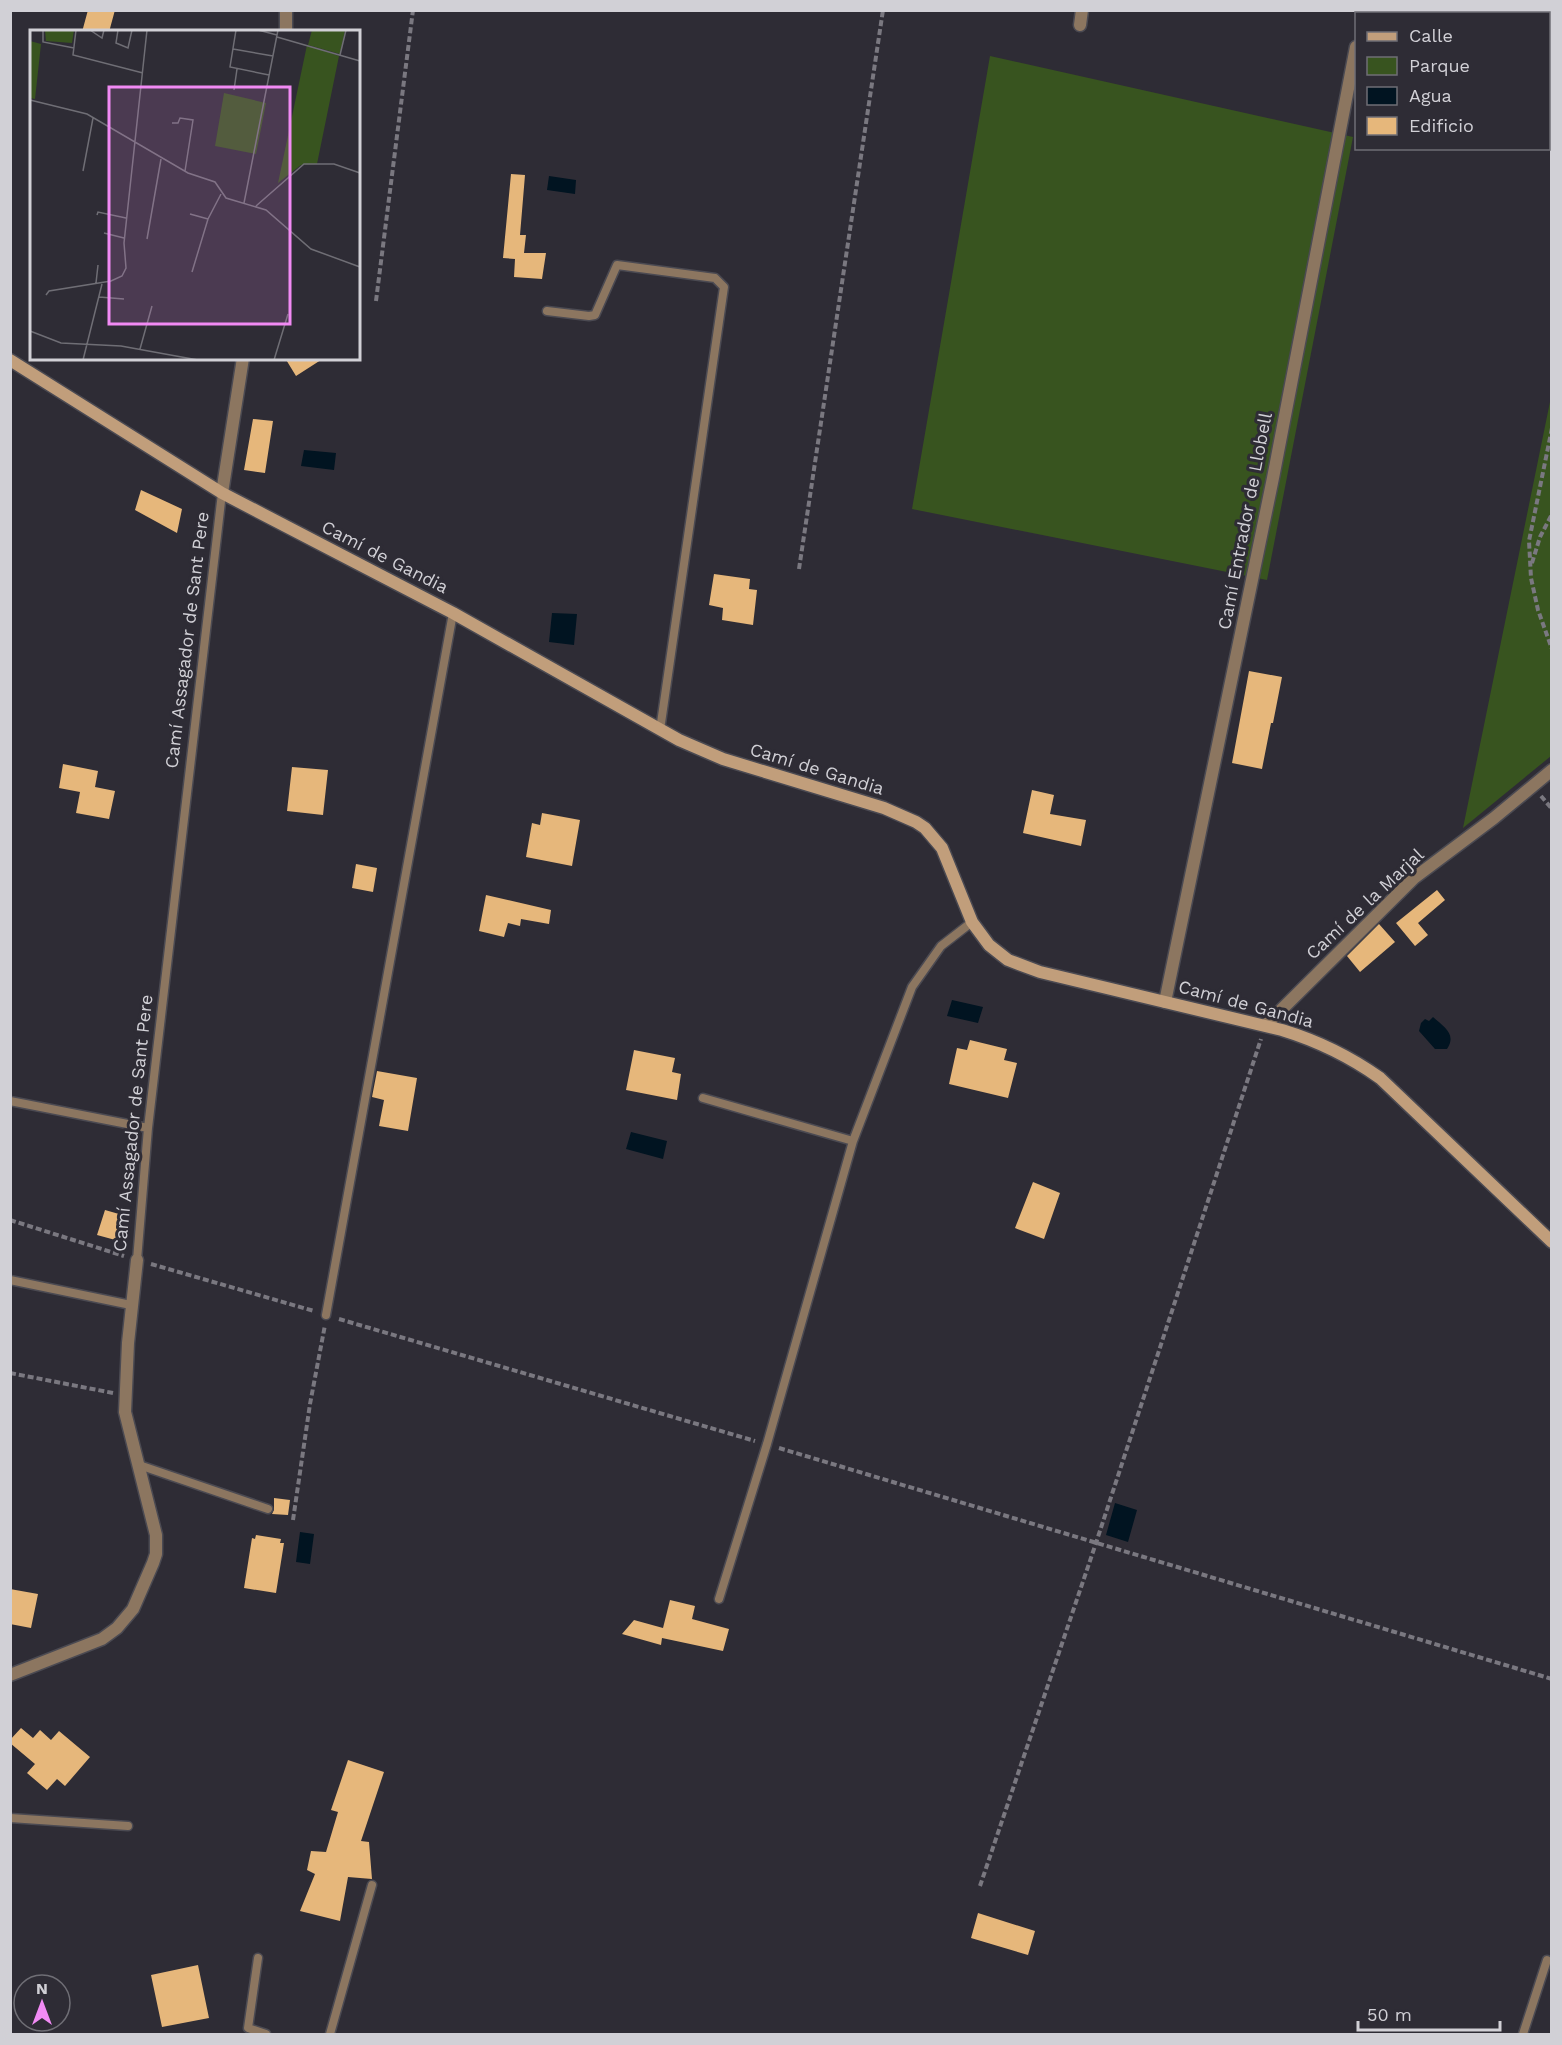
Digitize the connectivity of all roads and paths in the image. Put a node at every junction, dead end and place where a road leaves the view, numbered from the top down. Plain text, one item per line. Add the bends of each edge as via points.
1 (286, 10) edge
2 (413, 10) edge
3 (883, 10) edge
4 (1082, 10) edge
5 (1080, 25) dead end
6 (286, 30) edge
7 (1355, 52) edge
8 (376, 301) dead end
9 (547, 311) dead end
10 (10, 360) edge
11 (243, 360) edge
12 (1551, 428) edge
13 (222, 493) junction
14 (1551, 514) edge
15 (799, 569) dead end
16 (1531, 570) junction
17 (453, 613) junction
18 (1551, 648) edge
19 (660, 730) junction
20 (1551, 770) edge
21 (972, 922) junction
22 (1165, 1002) junction
23 (1266, 1025) junction
24 (703, 1098) dead end
25 (10, 1101) edge
26 (148, 1128) junction
27 (853, 1141) junction
28 (10, 1220) edge
29 (1551, 1242) edge
30 (137, 1260) junction
31 (10, 1280) edge
32 (131, 1305) junction
33 (326, 1315) junction
34 (10, 1373) edge
35 (125, 1396) junction
36 (767, 1444) junction
37 (139, 1465) junction
38 (268, 1509) dead end
39 (293, 1520) dead end
40 (1096, 1543) junction
41 (719, 1599) dead end
42 (10, 1675) edge
43 (1551, 1679) edge
44 (10, 1818) edge
45 (128, 1826) dead end
46 (372, 1885) dead end
47 (980, 1886) dead end
48 (258, 1958) dead end
49 (1547, 1960) dead end
50 (266, 2034) edge
51 (330, 2034) edge
52 (1523, 2034) edge

1 - 6 street
2 - 8 path
3 - 15 path
4 - 5 street
7 - 22 street, Camí Entrador de Llobell
9 - 19 lane via 594,315 617,265 715,278 724,287
10 - 13 main road, Camí de Gandia
11 - 13 street
12 - 16 path via 1529,541
13 - 17 main road, Camí de Gandia
13 - 26 lane, Camí Assagador de Sant Pere
14 - 16 path
16 - 18 path via 1538,610
17 - 19 main road, Camí de Gandia
17 - 33 lane
19 - 21 main road, Camí de Gandia via 723,759 884,808 916,822 942,848
20 - 23 street, Camí de la Marjal via 1405,886
21 - 22 main road, Camí de Gandia via 998,954 1019,966
21 - 27 lane via 941,946 912,987
22 - 23 main road, Camí de Gandia
23 - 29 main road, Camí de Gandia via 1336,1049 1380,1078
23 - 40 path
24 - 27 lane
25 - 26 lane
26 - 30 lane, Camí Assagador de Sant Pere
27 - 36 lane
28 - 30 path
30 - 32 street, Camí Assagador de Sant Pere
30 - 33 path
31 - 32 lane
32 - 35 street, Camí Assagador de Sant Pere
33 - 36 path
33 - 39 path
34 - 35 path
35 - 37 street, Camí Assagador de Sant Pere via 125,1412
36 - 40 path
36 - 41 lane
37 - 38 lane
37 - 42 street, Camí Assagador de Sant Pere via 157,1546 133,1609 102,1640
40 - 43 path
40 - 47 path
44 - 45 lane
46 - 51 lane
48 - 50 lane via 248,2028
49 - 52 lane

